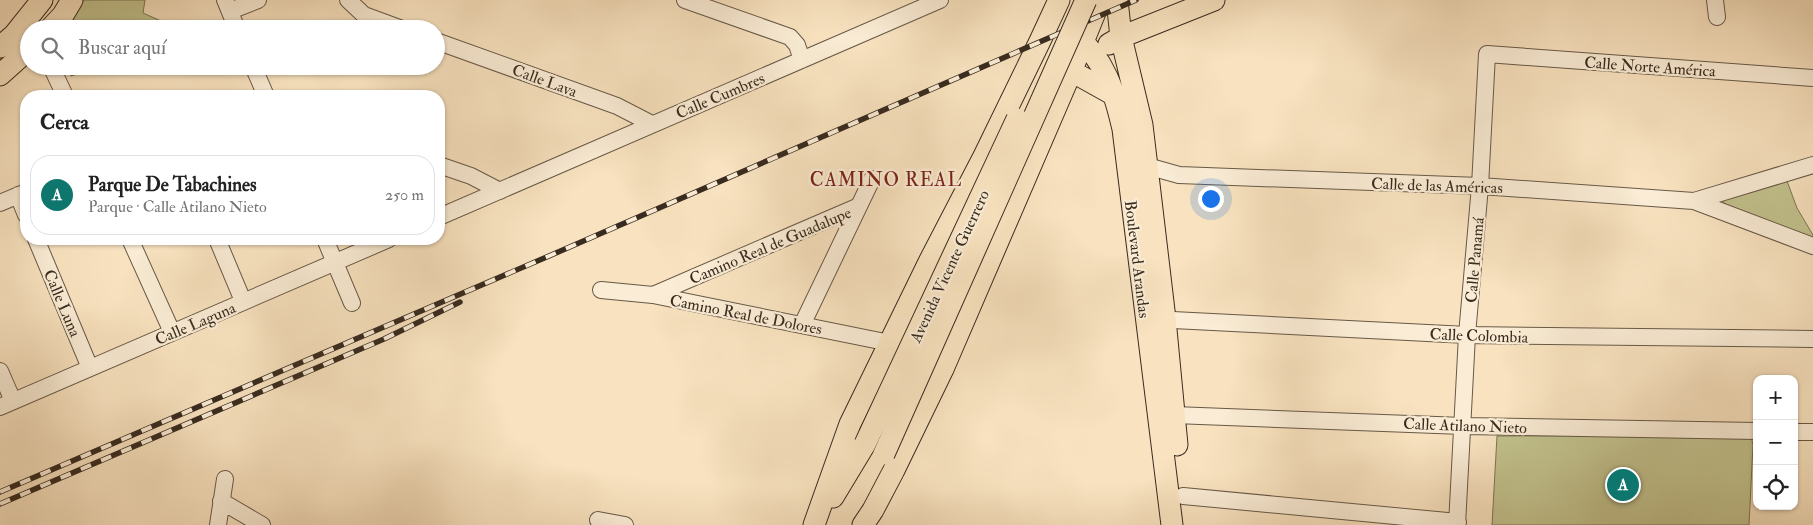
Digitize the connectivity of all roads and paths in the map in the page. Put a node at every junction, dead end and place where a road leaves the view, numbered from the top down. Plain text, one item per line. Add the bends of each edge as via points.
1 (42, 0) edge
2 (72, 0) edge
3 (258, 0) edge
4 (348, 0) edge
5 (685, 0) edge
6 (940, 0) edge
7 (1070, 0) edge
8 (1214, 0) edge
9 (1715, 0) edge
10 (1102, 1) edge
11 (227, 5) edge
12 (1056, 8) edge
13 (1717, 17) dead end
14 (26, 20) edge
15 (59, 20) edge
16 (233, 20) edge
17 (378, 20) edge
18 (20, 28) edge
19 (1121, 36) junction
20 (445, 44) edge
21 (0, 47) edge
22 (1089, 47) junction
23 (1487, 54) joint
24 (1033, 56) junction
25 (20, 58) edge
26 (802, 60) junction
27 (1070, 72) junction
28 (55, 75) edge
29 (255, 75) edge
30 (0, 76) edge
31 (1813, 78) edge
32 (62, 90) edge
33 (260, 90) edge
34 (1116, 96) junction
35 (652, 124) junction
36 (1813, 165) edge
37 (445, 167) edge
38 (1138, 177) junction
39 (872, 179) dead end
40 (1480, 186) junction
41 (500, 191) junction
42 (20, 195) edge
43 (1694, 201) junction
44 (0, 204) edge
45 (859, 206) junction
46 (445, 215) edge
47 (39, 245) edge
48 (133, 245) edge
49 (220, 245) edge
50 (328, 245) edge
51 (375, 245) edge
52 (1813, 246) edge
53 (335, 262) junction
54 (601, 290) dead end
55 (653, 296) junction
56 (244, 302) junction
57 (352, 303) dead end
58 (1156, 319) junction
59 (802, 325) junction
60 (172, 332) junction
61 (1467, 336) junction
62 (1813, 339) edge
63 (890, 343) junction
64 (90, 368) junction
65 (0, 372) edge
66 (6, 404) edge
67 (1174, 415) junction
68 (1463, 426) junction
69 (1753, 431) edge
70 (1798, 432) edge
71 (1813, 432) edge
72 (874, 449) junction
73 (224, 479) dead end
74 (1183, 496) junction
75 (221, 501) junction
76 (598, 520) dead end
77 (1457, 524) edge
78 (218, 525) edge
79 (262, 525) edge
80 (625, 525) edge
81 (815, 525) edge
82 (859, 525) edge
83 (863, 525) edge
84 (1172, 525) edge
85 (1186, 525) edge

1 - 14 main road
2 - 15 main road
3 - 11 street
4 - 17 street via 364,15
5 - 26 street via 790,37 798,45
6 - 26 street, Calle Cumbres
7 - 72 main road, Avenida Vicente Guerrero, bridge
8 - 19 main road
9 - 13 street
10 - 12 main road
10 - 19 main road, Boulevard Arandas
10 - 22 main road
10 - 72 main road, Avenida Vicente Guerrero, bridge
11 - 16 street
12 - 22 main road, Boulevard Arandas
12 - 24 main road
18 - 21 main road
19 - 22 main road
19 - 38 main road, Boulevard Arandas via 1142,125
20 - 35 street, Calle Lava via 617,106
22 - 27 main road
22 - 34 main road, Boulevard Arandas
23 - 31 street, Calle Norte América
23 - 40 street, Calle Panamá
24 - 27 main road
24 - 63 main road
25 - 30 main road
26 - 35 street, Calle Cumbres
27 - 34 main road
27 - 83 main road via 943,369 874,510
28 - 32 street
29 - 33 street
34 - 38 main road, Boulevard Arandas via 1122,129
35 - 41 street, Calle Cumbres
36 - 43 street, Calle de las Américas
37 - 41 street
38 - 40 street, Calle de las Américas via 1179,175
38 - 58 main road, Boulevard Arandas
39 - 45 street, Camino Real de Guadalupe
40 - 43 street, Calle de las Américas
40 - 61 street, Calle Panamá
41 - 46 street
42 - 44 street
43 - 52 street, Calle de las Américas
45 - 55 street, Camino Real de Guadalupe
45 - 59 street, Camino Real de Guadalupe
47 - 64 street, Calle Luna
48 - 60 street
49 - 56 street
50 - 53 street
51 - 53 street, Calle Laguna
53 - 56 street, Calle Laguna
53 - 57 street
54 - 55 street, Camino Real de Dolores
55 - 59 street, Camino Real de Dolores
56 - 60 street, Calle Laguna
58 - 61 street, Calle Colombia
58 - 67 main road, Boulevard Arandas
58 - 84 main road, Boulevard Arandas
59 - 63 street, Camino Real de Dolores
60 - 64 street, Calle Laguna
61 - 62 street, Calle Colombia
61 - 68 street, Calle Panamá
63 - 81 main road via 850,424
64 - 66 street, Calle Laguna
65 - 66 street
67 - 68 street, Calle Atilano Nieto
67 - 74 main road, Boulevard Arandas
68 - 69 street, Calle Atilano Nieto
68 - 77 street, Calle Panamá
70 - 71 street
72 - 81 main road, Avenida Vicente Guerrero
72 - 82 main road, Avenida Vicente Guerrero
73 - 75 street
74 - 77 street
74 - 85 main road, Boulevard Arandas
75 - 78 street
75 - 79 street
76 - 80 street

